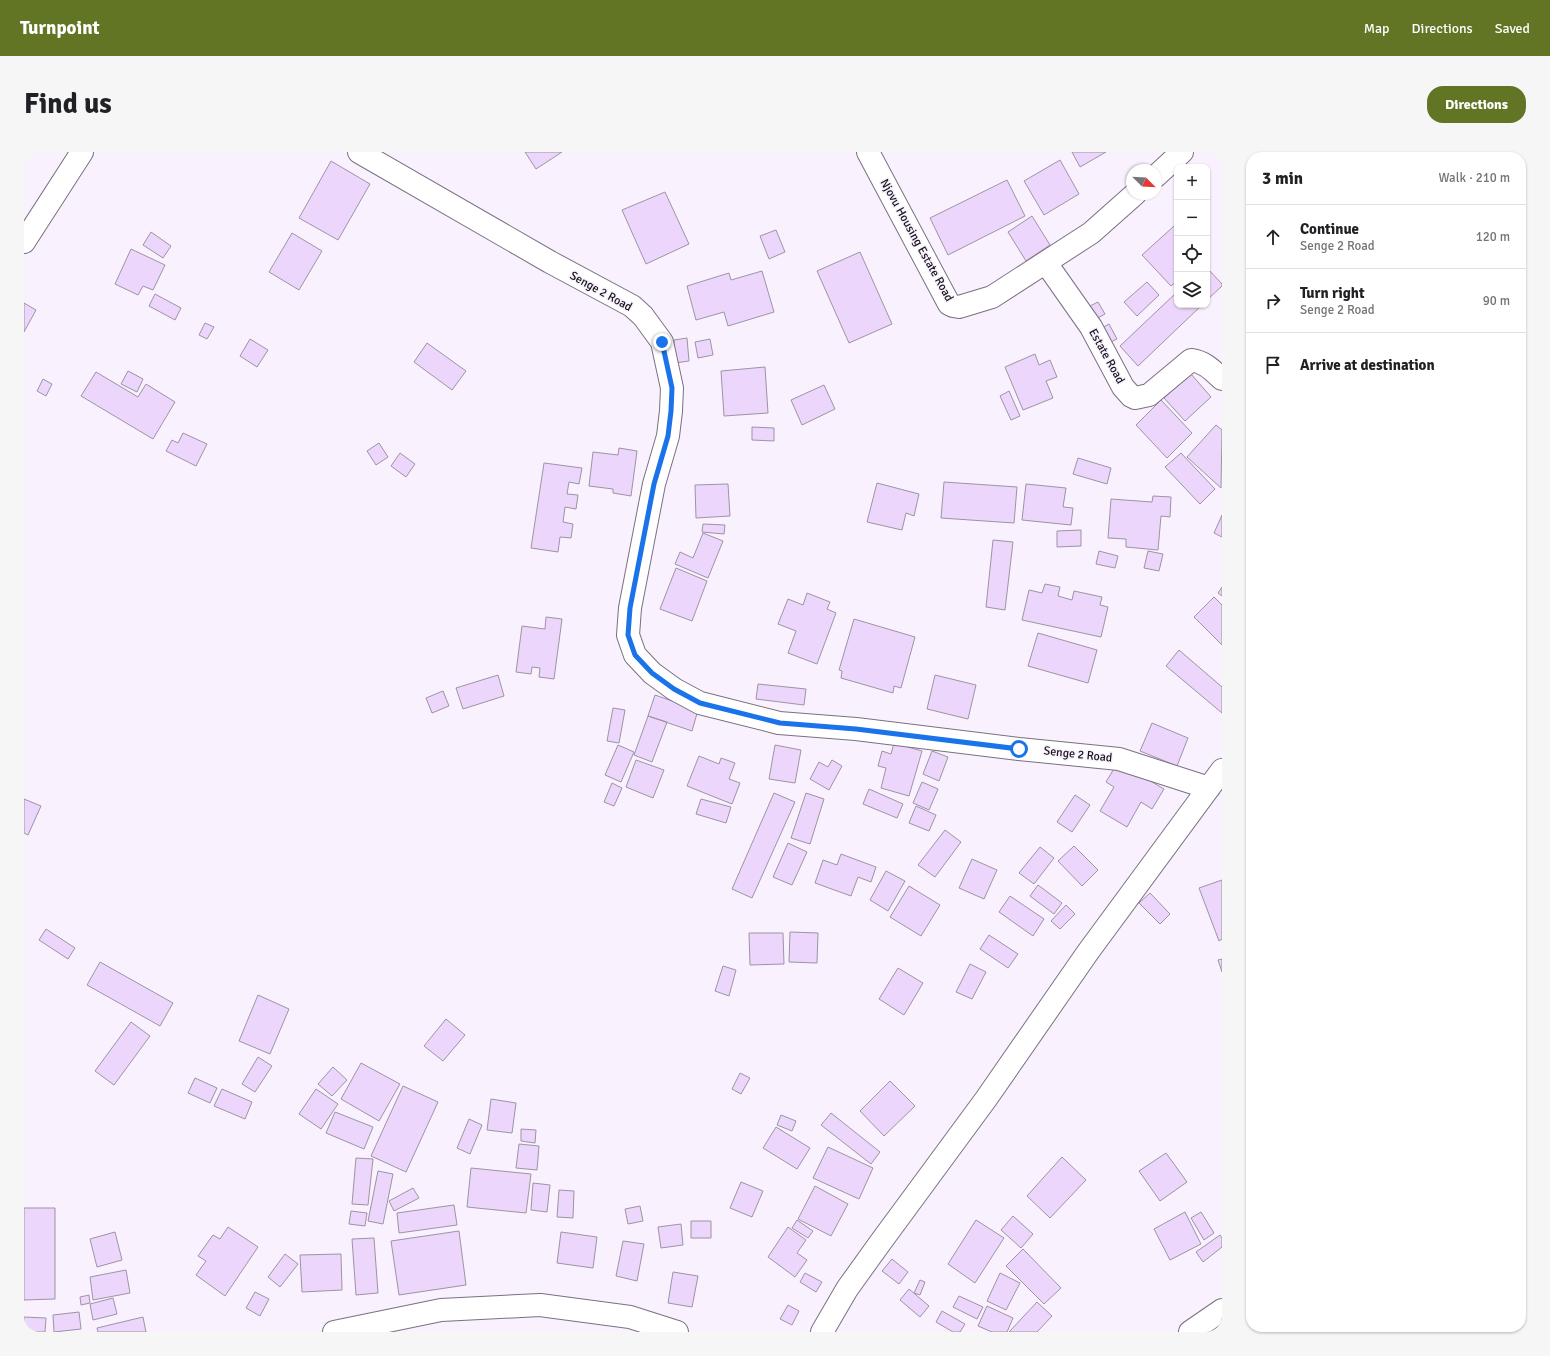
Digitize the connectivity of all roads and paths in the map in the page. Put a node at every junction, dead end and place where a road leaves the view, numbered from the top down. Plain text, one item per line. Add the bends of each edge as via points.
1 (82, 152) edge
2 (359, 152) edge
3 (868, 152) edge
4 (1182, 152) edge
5 (1162, 170) edge
6 (1128, 200) edge
7 (24, 242) edge
8 (1046, 263) junction
9 (1222, 379) edge
10 (1222, 770) edge
11 (1209, 788) junction
12 (1222, 1310) edge
13 (334, 1332) edge
14 (677, 1332) edge
15 (822, 1332) edge
16 (1190, 1332) edge

1 - 7 street
2 - 11 street, Senge 2 Road via 632,306 643,316 662,342 672,388 671,411 668,436 654,484 630,608 628,635 635,655 674,689 700,703 780,723 856,729 1119,759
3 - 8 street, Njovu Housing Estate Road via 949,304 959,307 992,297
4 - 5 street
6 - 8 street, Njovu Housing Estate Road via 1091,233
8 - 9 street, Estate Road via 1091,327 1123,387 1131,396 1135,398 1149,395 1191,360 1209,366
10 - 11 street
11 - 15 street via 1088,952 986,1099 847,1289
12 - 16 street
13 - 14 street via 441,1310 540,1305 630,1317

